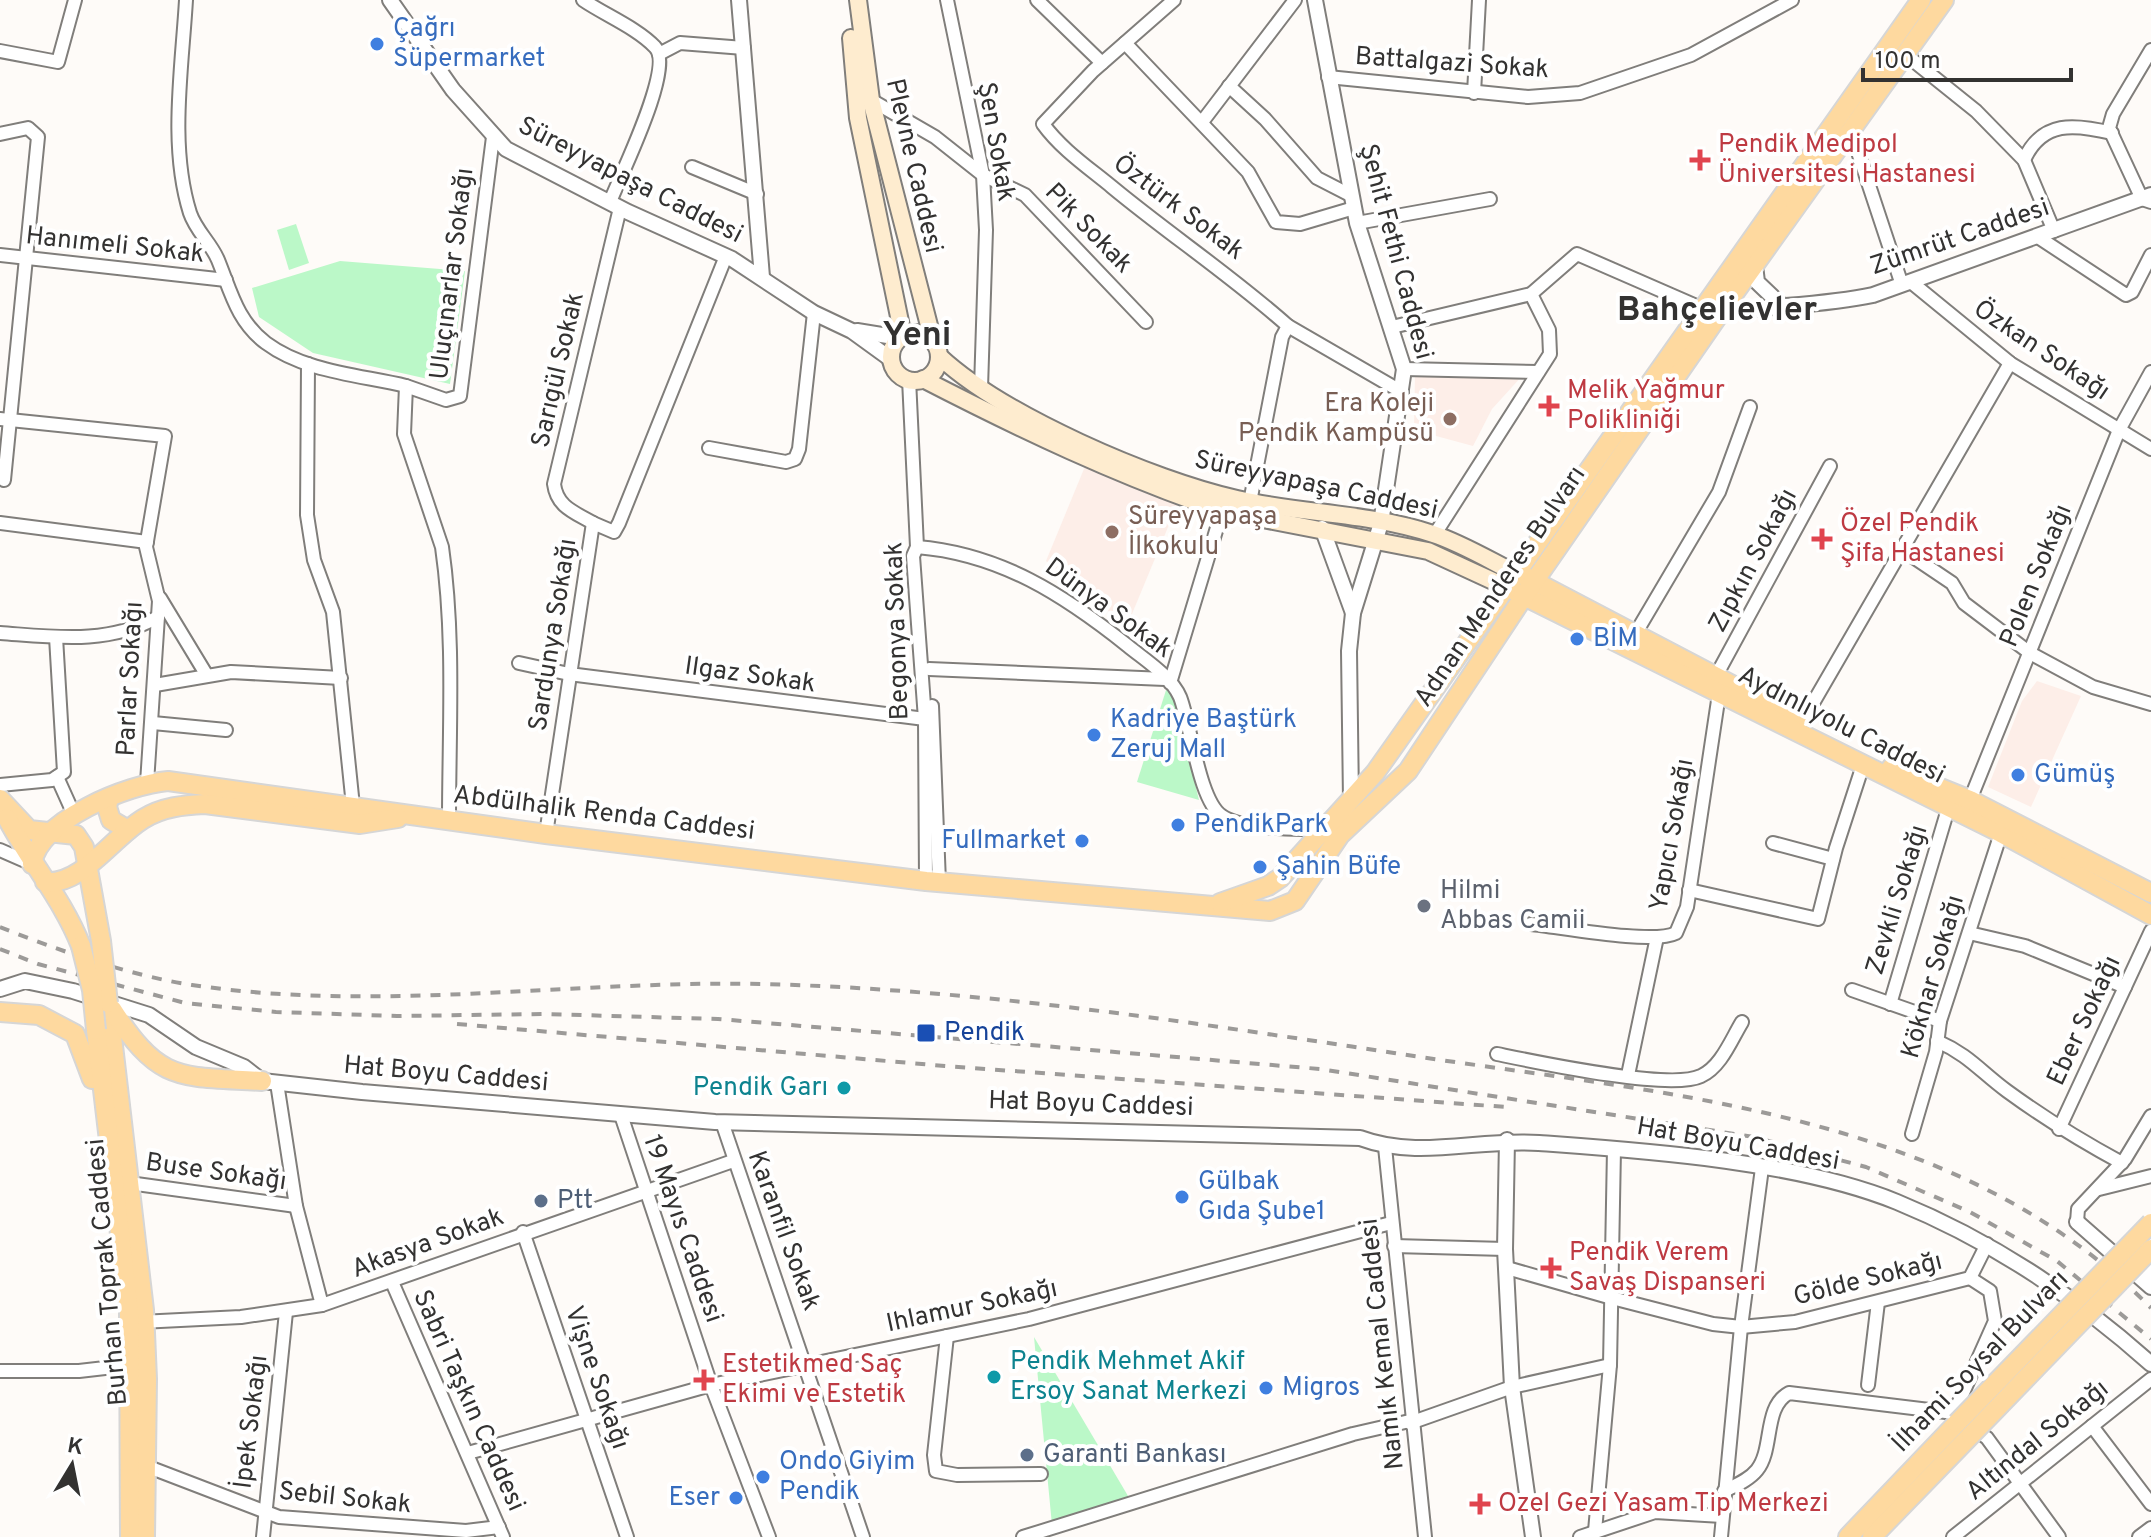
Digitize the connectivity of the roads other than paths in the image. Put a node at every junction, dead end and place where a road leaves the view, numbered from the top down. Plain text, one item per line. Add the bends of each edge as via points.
1 (75, 0) edge
2 (186, 0) edge
3 (390, 0) edge
4 (583, 0) edge
5 (739, 0) edge
6 (850, 0) edge
7 (858, 0) edge
8 (947, 0) edge
9 (1037, 0) edge
10 (1174, 0) edge
11 (1295, 0) edge
12 (1315, 0) edge
13 (1479, 0) edge
14 (1792, 0) edge
15 (1921, 0) edge
16 (1944, 0) edge
17 (1779, 4) edge
18 (1125, 43) junction
19 (744, 48) junction
20 (2151, 50) edge
21 (0, 51) edge
22 (659, 54) junction
23 (1905, 54) junction
24 (1102, 63) junction
25 (1328, 77) junction
26 (1229, 86) junction
27 (1474, 93) junction
28 (871, 100) junction
29 (1202, 122) junction
30 (1851, 131) junction
31 (2112, 133) junction
32 (0, 134) edge
33 (493, 137) junction
34 (2024, 160) junction
35 (692, 167) dead end
36 (983, 175) junction
37 (757, 194) junction
38 (1490, 199) dead end
39 (2148, 199) edge
40 (615, 205) junction
41 (1354, 209) junction
42 (2054, 231) junction
43 (2038, 237) junction
44 (0, 255) edge
45 (2151, 255) edge
46 (726, 256) junction
47 (25, 258) junction
48 (1755, 265) junction
49 (762, 277) junction
50 (226, 280) junction
51 (1906, 284) junction
52 (1531, 294) junction
53 (1780, 304) junction
54 (1706, 312) junction
55 (814, 313) junction
56 (1146, 322) dead end
57 (1288, 326) junction
58 (1392, 327) junction
59 (852, 331) junction
60 (901, 337) junction
61 (936, 349) junction
62 (892, 360) junction
63 (2010, 363) junction
64 (308, 364) junction
65 (1404, 369) junction
66 (1538, 372) junction
67 (2150, 378) edge
68 (916, 379) junction
69 (406, 386) junction
70 (981, 388) junction
71 (1402, 392) junction
72 (1750, 407) dead end
73 (4, 420) edge
74 (2119, 430) junction
75 (709, 448) dead end
76 (2151, 449) edge
77 (1830, 466) dead end
78 (4, 480) dead end
79 (1250, 502) junction
80 (1222, 511) junction
81 (0, 523) edge
82 (593, 523) junction
83 (1381, 523) junction
84 (1322, 528) junction
85 (1435, 534) junction
86 (1376, 540) junction
87 (147, 542) junction
88 (917, 547) junction
89 (1900, 548) junction
90 (1511, 580) junction
91 (1529, 589) junction
92 (158, 596) junction
93 (1353, 613) junction
94 (158, 617) junction
95 (0, 633) edge
96 (1634, 636) junction
97 (56, 637) junction
98 (2030, 653) junction
99 (519, 663) dead end
100 (929, 669) junction
101 (206, 674) junction
102 (569, 674) junction
103 (341, 678) junction
104 (1168, 681) junction
105 (155, 685) junction
106 (1718, 685) junction
107 (2151, 704) edge
108 (925, 719) junction
109 (1802, 722) junction
110 (153, 723) junction
111 (226, 730) dead end
112 (1863, 765) junction
113 (57, 777) junction
114 (147, 783) junction
115 (0, 785) edge
116 (109, 798) junction
117 (0, 799) edge
118 (1351, 800) junction
119 (1970, 800) junction
120 (0, 806) edge
121 (353, 806) junction
122 (1948, 809) junction
123 (412, 815) junction
124 (75, 817) junction
125 (449, 820) junction
126 (128, 830) junction
127 (2001, 833) junction
128 (48, 834) junction
129 (546, 834) junction
130 (1315, 834) junction
131 (1773, 843) dead end
132 (0, 850) edge
133 (1833, 859) junction
134 (32, 864) junction
135 (1293, 864) junction
136 (86, 865) junction
137 (1280, 878) junction
138 (1311, 879) junction
139 (45, 882) junction
140 (932, 882) junction
141 (1689, 890) junction
142 (2151, 893) edge
143 (1295, 901) junction
144 (1202, 905) junction
145 (2151, 915) edge
146 (1531, 924) dead end
147 (2151, 931) edge
148 (1969, 933) junction
149 (1657, 937) junction
150 (2125, 987) junction
151 (0, 989) edge
152 (1852, 990) dead end
153 (108, 1003) junction
154 (1890, 1004) junction
155 (0, 1012) edge
156 (1940, 1021) junction
157 (1742, 1022) dead end
158 (104, 1032) junction
159 (1937, 1041) junction
160 (1497, 1054) dead end
161 (1628, 1075) junction
162 (270, 1082) junction
163 (621, 1115) junction
164 (2151, 1116) edge
165 (722, 1122) junction
166 (2059, 1129) junction
167 (1912, 1134) dead end
168 (1507, 1140) junction
169 (1385, 1147) junction
170 (1614, 1149) junction
171 (733, 1161) junction
172 (2122, 1163) junction
173 (1762, 1168) junction
174 (2151, 1176) edge
175 (121, 1180) junction
176 (2099, 1189) junction
177 (645, 1192) junction
178 (296, 1206) junction
179 (2077, 1222) joint
180 (1391, 1223) junction
181 (2151, 1223) edge
182 (523, 1232) junction
183 (1985, 1243) junction
184 (1394, 1246) junction
185 (1505, 1249) junction
186 (2151, 1249) edge
187 (1507, 1268) junction
188 (1970, 1278) junction
189 (2148, 1278) edge
190 (392, 1282) junction
191 (1612, 1298) junction
192 (1878, 1302) junction
193 (322, 1305) junction
194 (286, 1312) junction
195 (137, 1322) junction
196 (1741, 1327) junction
197 (947, 1336) junction
198 (807, 1364) junction
199 (2151, 1364) edge
200 (131, 1365) junction
201 (1610, 1365) junction
202 (0, 1371) edge
203 (2151, 1379) edge
204 (711, 1385) junction
205 (1868, 1385) dead end
206 (1512, 1387) junction
207 (586, 1417) junction
208 (1414, 1420) junction
209 (1961, 1424) junction
210 (2092, 1426) junction
211 (468, 1453) junction
212 (146, 1466) junction
213 (1041, 1474) dead end
214 (2020, 1483) junction
215 (1724, 1491) junction
216 (2151, 1504) edge
217 (263, 1513) junction
218 (1722, 1516) junction
219 (2151, 1528) edge
220 (1595, 1531) junction
221 (501, 1532) edge
222 (130, 1537) edge
223 (145, 1537) edge
224 (263, 1537) edge
225 (627, 1537) edge
226 (769, 1537) edge
227 (863, 1537) edge
228 (1023, 1537) edge
229 (1425, 1537) edge
230 (1533, 1537) edge
231 (1580, 1537) edge
232 (1721, 1537) edge
233 (1848, 1537) edge
234 (1872, 1537) edge
235 (1953, 1537) edge
236 (2059, 1537) edge
237 (2139, 1537) edge

1 - 21 street via 58,62
2 - 50 street via 179,117 184,189 191,216
3 - 33 street, Süreyyapaşa Caddesi
4 - 22 street
5 - 19 street
6 - 60 main road, Plevne Caddesi via 858,118
7 - 28 main road, Plevne Caddesi
8 - 36 street, Şen Sokak
9 - 24 street
10 - 18 street, Öztürk Sokak
11 - 26 street
12 - 25 street, Şehit Fethi Caddesi
13 - 27 street
14 - 17 street, Battalgazi Sokak
15 - 54 main road, Adnan Menderes Bulvarı
16 - 23 main road, Adnan Menderes Bulvarı
17 - 27 street, Battalgazi Sokak via 1691,55 1580,93
18 - 24 street, Öztürk Sokak
18 - 29 street
19 - 22 street via 680,43
19 - 37 street
20 - 31 street via 2113,114
22 - 40 street, Sarıgül Sokak via 662,69 655,96
23 - 30 main road, Adnan Menderes Bulvarı
23 - 34 street via 1976,111
24 - 57 street, Öztürk Sokak via 1043,124 1176,240 1238,281
25 - 27 street, Battalgazi Sokak
25 - 41 street, Şehit Fethi Caddesi
26 - 29 street
26 - 41 street
28 - 36 street, Pik Sokak via 935,137
28 - 61 main road, Plevne Caddesi
29 - 41 street via 1248,172 1276,222 1300,224
30 - 48 main road, Adnan Menderes Bulvarı
30 - 51 street
31 - 34 street via 2080,126 2053,128 2040,135
31 - 39 street
32 - 47 street via 28,128 38,137
33 - 40 street, Süreyyapaşa Caddesi via 506,149
33 - 69 street, Uluçınarlar Sokağı via 460,396 446,400
34 - 42 street
35 - 37 street
36 - 56 street, Pik Sokak via 1025,195 1042,210
36 - 70 street, Şen Sokak
37 - 49 street
38 - 41 street
39 - 42 street, Zümrüt Caddesi
40 - 46 street, Süreyyapaşa Caddesi
40 - 82 street, Sarıgül Sokak via 554,484 562,506
41 - 58 street, Şehit Fethi Caddesi
42 - 43 street, Zümrüt Caddesi
43 - 45 street via 2126,295
43 - 51 street, Zümrüt Caddesi
44 - 47 street, Hanımeli Sokak
46 - 49 street, Süreyyapaşa Caddesi
46 - 82 street, Sardunya Sokağı via 619,523 614,532
47 - 50 street, Hanımeli Sokak
47 - 73 street
48 - 53 street via 1757,282
48 - 54 main road, Adnan Menderes Bulvarı
49 - 55 street, Süreyyapaşa Caddesi
50 - 64 street via 234,306 253,332
51 - 53 street, Zümrüt Caddesi via 1843,301
51 - 63 street, Özkan Sokağı
52 - 54 street via 1577,254
52 - 58 street
52 - 66 street via 1549,330 1550,354
53 - 54 street, Zümrüt Caddesi
54 - 90 main road, Adnan Menderes Bulvarı
54 - 91 main road, Adnan Menderes Bulvarı
55 - 59 street, Süreyyapaşa Caddesi
55 - 75 street via 795,459 786,462
57 - 71 street
57 - 79 street
58 - 65 street, Şehit Fethi Caddesi
59 - 60 street
59 - 62 street
60 - 61 main road via 921,333
60 - 62 main road
61 - 68 main road via 933,370
61 - 70 main road, Süreyyapaşa Caddesi
62 - 68 main road via 895,370
63 - 74 street, Özkan Sokağı
63 - 89 street
64 - 69 street
64 - 103 street via 307,515 314,560 333,612
65 - 66 street
65 - 71 street, Şehit Fethi Caddesi
66 - 85 street
67 - 74 street, Polen Sokağı
68 - 80 main road, Süreyyapaşa Caddesi via 1132,478
68 - 88 street, Begonya Sokak
69 - 125 street, Uluçınarlar Sokağı via 404,434 444,566 450,636
70 - 79 main road, Süreyyapaşa Caddesi via 1122,460
71 - 83 street, Şehit Fethi Caddesi
72 - 96 street via 1719,492
73 - 78 street
73 - 87 street, Parlar Sokağı via 165,436
74 - 76 street, Özkan Sokağı
74 - 98 street, Polen Sokağı
77 - 106 street, Zıpkın Sokağı
79 - 83 main road, Süreyyapaşa Caddesi
80 - 84 main road, Süreyyapaşa Caddesi
80 - 104 street
81 - 87 street
82 - 102 street, Sardunya Sokağı
83 - 85 main road, Süreyyapaşa Caddesi
83 - 86 street, Şehit Fethi Caddesi
84 - 86 main road, Süreyyapaşa Caddesi
84 - 93 street
85 - 90 main road, Süreyyapaşa Caddesi
86 - 90 main road, Süreyyapaşa Caddesi via 1428,551
86 - 93 street, Şehit Fethi Caddesi
87 - 92 street, Parlar Sokağı
88 - 100 street
88 - 104 street, Dünya Sokak via 966,555 1044,585
88 - 108 street, Begonya Sokak via 913,556
89 - 98 street via 1952,583 1964,603
89 - 109 street
90 - 91 main road, Aydınlıyolu Caddesi
90 - 118 main road, Adnan Menderes Bulvarı
91 - 96 main road, Aydınlıyolu Caddesi
91 - 106 main road, Aydınlıyolu Caddesi
91 - 138 main road, Adnan Menderes Bulvarı via 1408,771 1340,835
92 - 94 street, Parlar Sokağı
92 - 101 street
93 - 118 street, Şehit Fethi Caddesi
94 - 97 street via 97,638
94 - 105 street, Parlar Sokağı
95 - 97 street
96 - 106 main road, Aydınlıyolu Caddesi
97 - 113 street via 64,772
98 - 107 street via 2093,687
98 - 119 street, Polen Sokağı
99 - 102 street, Ilgaz Sokak
100 - 104 street
100 - 140 street
101 - 103 street
101 - 105 street
102 - 108 street, Ilgaz Sokak
102 - 129 street, Sardunya Sokağı
103 - 121 street
104 - 130 street, Dünya Sokak via 1179,697 1212,807 1243,823
105 - 110 street, Parlar Sokağı
106 - 109 main road, Aydınlıyolu Caddesi
106 - 112 main road, Aydınlıyolu Caddesi
106 - 141 street, Yapıcı Sokağı
108 - 140 street, Begonya Sokak
109 - 119 main road, Aydınlıyolu Caddesi via 1893,769
110 - 111 street
110 - 114 street, Parlar Sokağı
112 - 122 main road, Aydınlıyolu Caddesi
112 - 133 street
113 - 115 street
113 - 124 street
114 - 116 main road, Abdülhalik Renda Caddesi
114 - 121 main road, Abdülhalik Renda Caddesi via 189,782
116 - 124 main road, Abdülhalik Renda Caddesi
116 - 126 main road via 111,820
117 - 128 main road via 24,827
118 - 130 main road, Adnan Menderes Bulvarı
119 - 142 main road, Aydınlıyolu Caddesi
120 - 134 main road
121 - 123 main road, Abdülhalik Renda Caddesi
122 - 127 main road, Aydınlıyolu Caddesi
122 - 154 street, Zevkli Sokağı
123 - 125 main road, Abdülhalik Renda Caddesi
123 - 126 main road via 360,824 205,804 162,810
124 - 128 main road, Abdülhalik Renda Caddesi
125 - 129 main road, Abdülhalik Renda Caddesi
126 - 136 main road
127 - 145 main road, Aydınlıyolu Caddesi
127 - 148 street, Köknar Sokağı
128 - 134 main road, Abdülhalik Renda Caddesi
128 - 136 main road via 76,835
129 - 140 main road, Abdülhalik Renda Caddesi
130 - 135 main road, Adnan Menderes Bulvarı
130 - 138 street
131 - 133 street
132 - 134 street
133 - 141 street via 1818,919
134 - 139 main road
135 - 137 main road, Adnan Menderes Bulvarı
135 - 138 main road via 1306,866
136 - 139 main road via 69,881
136 - 153 main road, Burhan Toprak Caddesi, bridge
137 - 143 main road via 1284,894
137 - 144 main road, Abdülhalik Renda Caddesi via 1230,900
138 - 143 main road, Adnan Menderes Bulvarı
139 - 158 main road, bridge via 65,909 81,946
140 - 144 main road, Abdülhalik Renda Caddesi
141 - 149 street, Yapıcı Sokağı via 1681,926 1670,936
143 - 144 main road, Abdülhalik Renda Caddesi via 1270,911
146 - 149 street, Yapıcı Sokağı
147 - 150 street, Eber Sokağı
148 - 150 street via 2025,946
148 - 156 street, Köknar Sokağı
149 - 161 street
150 - 166 street, Eber Sokağı
151 - 162 street, Hat Boyu Caddesi via 35,982 149,1015 196,1047
152 - 154 street
153 - 158 main road, Burhan Toprak Caddesi
153 - 162 main road via 145,1055 169,1072
154 - 156 street
155 - 175 main road via 39,1015 75,1034 89,1063
156 - 159 street, Köknar Sokağı
157 - 161 street via 1716,1065 1700,1077 1673,1081
158 - 175 main road, Burhan Toprak Caddesi
159 - 166 street via 1979,1064 1990,1079
159 - 167 street, Köknar Sokağı
160 - 161 street
162 - 163 street, Hat Boyu Caddesi
162 - 178 street
163 - 165 street, Hat Boyu Caddesi
163 - 177 street, 19 Mayıs Caddesi
164 - 172 street
165 - 169 street, Hat Boyu Caddesi via 1329,1136 1360,1138
165 - 171 street, Karanfil Sokak
166 - 172 street
168 - 169 street, Hat Boyu Caddesi via 1458,1148
168 - 170 street, Hat Boyu Caddesi
168 - 185 street
169 - 180 street, Namık Kemal Caddesi
170 - 173 street, Hat Boyu Caddesi
170 - 191 street
171 - 177 street, Akasya Sokak
171 - 198 street, Karanfil Sokak
172 - 176 street
173 - 183 street, Hat Boyu Caddesi via 1894,1201
173 - 196 street
174 - 176 street
175 - 178 street, Buse Sokağı
175 - 195 main road, Burhan Toprak Caddesi
176 - 179 street via 2078,1209
177 - 182 street, Akasya Sokak
177 - 204 street, 19 Mayıs Caddesi
178 - 193 street
179 - 189 street
180 - 184 street, Namık Kemal Caddesi
180 - 197 street, Ihlamur Sokağı
181 - 209 main road, İlhami Soysal Bulvarı, bridge
182 - 190 street, Akasya Sokak
182 - 207 street, Vişne Sokağı
183 - 188 street, Gölde Sokağı
183 - 199 street, Hat Boyu Caddesi via 2113,1330
184 - 185 street
184 - 208 street, Namık Kemal Caddesi
185 - 187 street
186 - 209 main road, İlhami Soysal Bulvarı, bridge
187 - 191 street, Gölde Sokağı
187 - 206 street
188 - 192 street, Gölde Sokağı
188 - 209 street via 1990,1291 1995,1321
190 - 193 street, Akasya Sokak
190 - 211 street, Sabri Taşkın Caddesi
191 - 196 street, Gölde Sokağı
191 - 201 street
192 - 196 street, Gölde Sokağı via 1795,1322
192 - 205 street
193 - 194 street, Akasya Sokak
194 - 195 street, Akasya Sokak
194 - 217 street, İpek Sokağı
195 - 200 main road, Burhan Toprak Caddesi
195 - 212 main road, Burhan Toprak Caddesi
196 - 215 street
197 - 198 street, Ihlamur Sokağı
197 - 213 street via 936,1471
198 - 204 street, Ihlamur Sokağı
198 - 227 street, Karanfil Sokak
200 - 202 street
200 - 222 main road, Burhan Toprak Caddesi
201 - 206 street
201 - 220 street
203 - 210 street, Altındal Sokağı
204 - 207 street, Ihlamur Sokağı
204 - 226 street, 19 Mayıs Caddesi
206 - 208 street
206 - 230 street
207 - 211 street, Ihlamur Sokağı
207 - 225 street, Vişne Sokağı
208 - 228 street
208 - 229 street, Namık Kemal Caddesi
209 - 214 street via 1987,1438
209 - 215 street via 1789,1393 1776,1408 1760,1466
209 - 233 main road, İlhami Soysal Bulvarı
209 - 234 main road, İlhami Soysal Bulvarı
210 - 214 street, Altındal Sokağı
210 - 216 street
211 - 221 street, Sabri Taşkın Caddesi
212 - 217 street, Sebil Sokak
212 - 223 main road, Burhan Toprak Caddesi
214 - 235 street, Altındal Sokağı
214 - 236 street
215 - 218 street
217 - 221 street, Sebil Sokak
217 - 224 street, İpek Sokağı
218 - 220 street via 1655,1512
218 - 232 street
219 - 237 street
220 - 231 street

